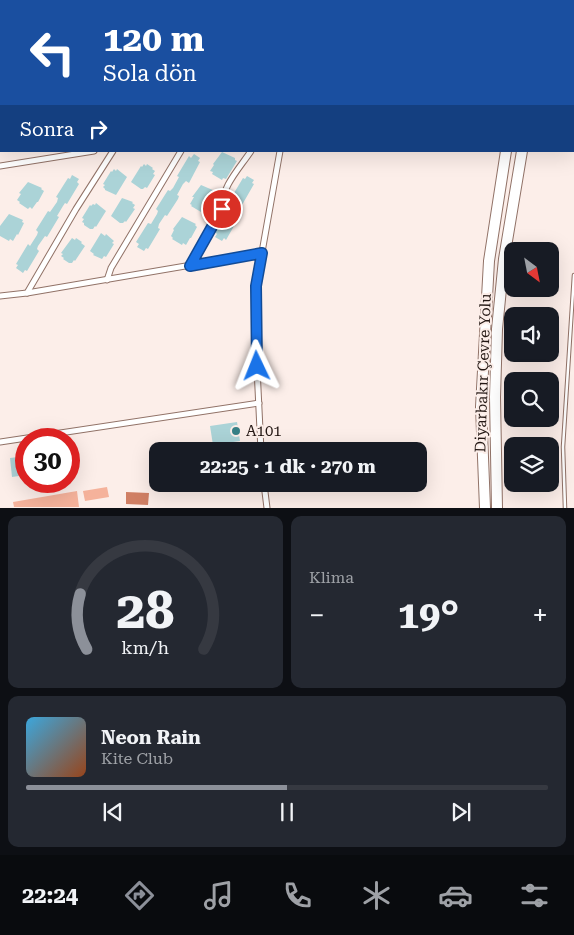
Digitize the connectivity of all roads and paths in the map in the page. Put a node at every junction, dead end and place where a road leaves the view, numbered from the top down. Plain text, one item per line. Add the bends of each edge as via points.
1 (88, 152) edge
2 (112, 152) edge
3 (179, 152) edge
4 (250, 152) edge
5 (280, 152) edge
6 (506, 152) edge
7 (522, 152) edge
8 (0, 166) edge
9 (262, 253) junction
10 (190, 266) junction
11 (574, 275) edge
12 (107, 280) junction
13 (27, 293) junction
14 (0, 296) edge
15 (259, 402) junction
16 (0, 442) edge
17 (261, 442) edge
18 (265, 492) edge
19 (267, 508) edge
20 (485, 508) edge
21 (497, 508) edge
22 (565, 508) edge

1 - 8 street
2 - 13 street
3 - 12 street
4 - 10 street via 224,190 222,209
5 - 9 street
6 - 20 highway, Diyarbakır Çevre Yolu via 489,261 481,407
7 - 21 highway, Diyarbakır Çevre Yolu via 504,259 497,328
9 - 10 street
9 - 15 street via 256,286
10 - 12 street
11 - 22 lane via 562,447
12 - 13 street
13 - 14 street
15 - 16 street
15 - 17 street
18 - 19 street

